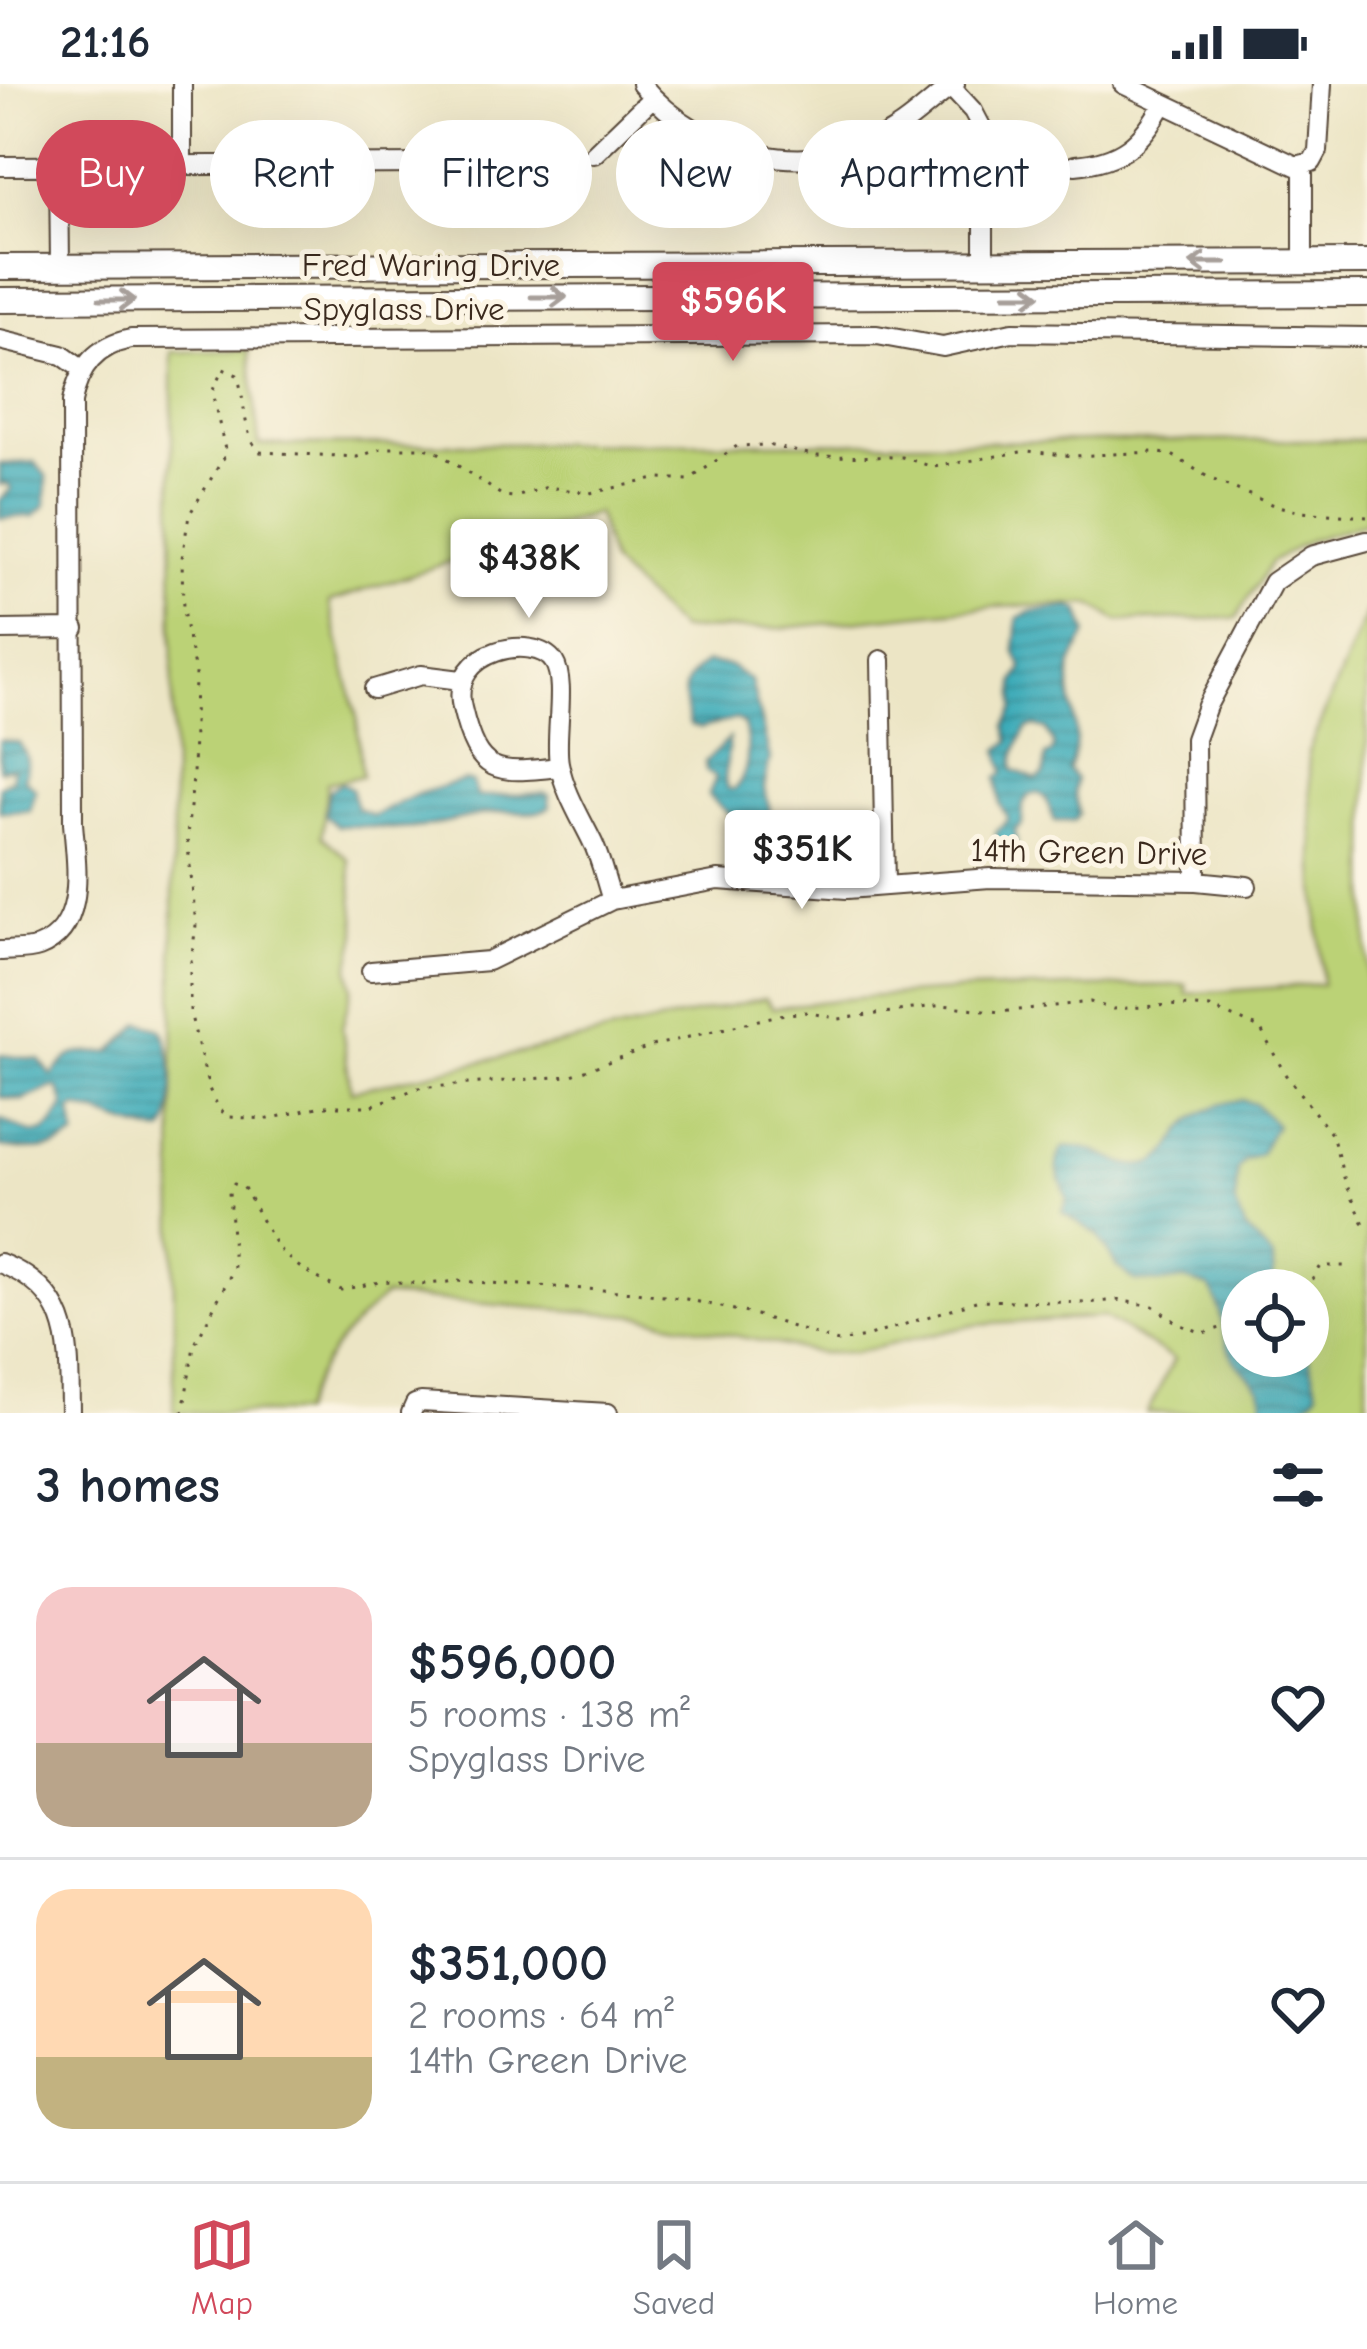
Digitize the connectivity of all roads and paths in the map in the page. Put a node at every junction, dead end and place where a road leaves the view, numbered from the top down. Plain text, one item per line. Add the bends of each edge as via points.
1 (182, 84) edge
2 (1123, 84) edge
3 (1322, 84) edge
4 (951, 85) edge
5 (647, 91) edge
6 (1163, 104) junction
7 (182, 120) edge
8 (594, 154) dead end
9 (186, 164) edge
10 (399, 164) edge
11 (1076, 165) dead end
12 (0, 166) edge
13 (36, 166) edge
14 (1305, 166) junction
15 (60, 228) edge
16 (1303, 262) junction
17 (1367, 262) edge
18 (984, 263) junction
19 (60, 266) junction
20 (0, 267) edge
21 (1367, 277) edge
22 (0, 281) edge
23 (1213, 294) junction
24 (1367, 294) edge
25 (772, 296) junction
26 (0, 300) edge
27 (1367, 337) edge
28 (0, 340) edge
29 (83, 370) junction
30 (1367, 517) edge
31 (1367, 542) edge
32 (75, 629) junction
33 (0, 630) edge
34 (881, 660) dead end
35 (460, 680) junction
36 (374, 688) dead end
37 (560, 767) junction
38 (1196, 881) junction
39 (885, 886) junction
40 (1247, 886) dead end
41 (611, 900) junction
42 (0, 951) edge
43 (371, 971) dead end
44 (1367, 1231) edge
45 (0, 1263) edge
46 (1344, 1267) dead end
47 (1320, 1269) edge
48 (1221, 1330) edge
49 (508, 1409) edge
50 (70, 1413) edge
51 (183, 1413) edge
52 (411, 1413) edge
53 (608, 1413) edge

1 - 7 street
2 - 6 street
3 - 14 street via 1318,151
4 - 5 street via 894,132 810,158 710,141
4 - 18 street via 984,132
5 - 8 street
6 - 11 street via 1130,148
6 - 14 street
9 - 10 street
12 - 13 street
14 - 16 street
15 - 19 street
16 - 17 main road, Fred Waring Drive
16 -> 18 main road, Fred Waring Drive
18 - 19 main road, Fred Waring Drive
18 - 25 main road via 974,278 857,280
19 - 20 main road, Fred Waring Drive
19 - 22 main road via 47,281
21 - 23 main road via 1274,278
23 - 24 main road, Fred Waring Drive
25 -> 23 main road, Fred Waring Drive
26 -> 25 main road, Fred Waring Drive
27 - 29 street, Spyglass Drive via 1012,332 943,347 877,335 131,339 97,352
28 - 29 street via 62,355
29 - 32 street via 72,402
30 - 44 path via 1271,504 1153,452 1028,451 933,467 902,457 737,446 689,481 503,496 424,448 357,457 260,452 237,375 223,369 212,392 224,461 189,515 182,558 195,673 190,1012 209,1089 229,1117 269,1119 321,1106 371,1106 418,1088 569,1076 779,1015 839,1019 943,1005 1000,1012 1081,1002 1200,1007 1260,1028 1332,1135
31 - 38 street via 1311,556 1273,582 1207,706 1195,739
32 - 33 street
32 - 42 street via 78,887 67,925 40,946
34 - 39 street
35 - 36 street via 422,675
35 - 37 street via 462,710 486,765 505,772
35 - 37 street via 472,664 515,648 548,656 559,680
37 - 41 street
38 - 39 street, 14th Green Drive via 990,878
38 - 40 street, 14th Green Drive
39 - 41 street, 14th Green Drive via 718,880
41 - 43 street, 14th Green Drive via 488,961
45 - 50 street via 34,1282 62,1318
46 - 47 path
48 - 51 path via 1194,1332 1140,1302 1012,1299 965,1304 838,1342 756,1315 635,1292 384,1280 341,1290 283,1256 243,1186 234,1184 235,1268 194,1346
49 - 52 street via 421,1402
49 - 53 street

